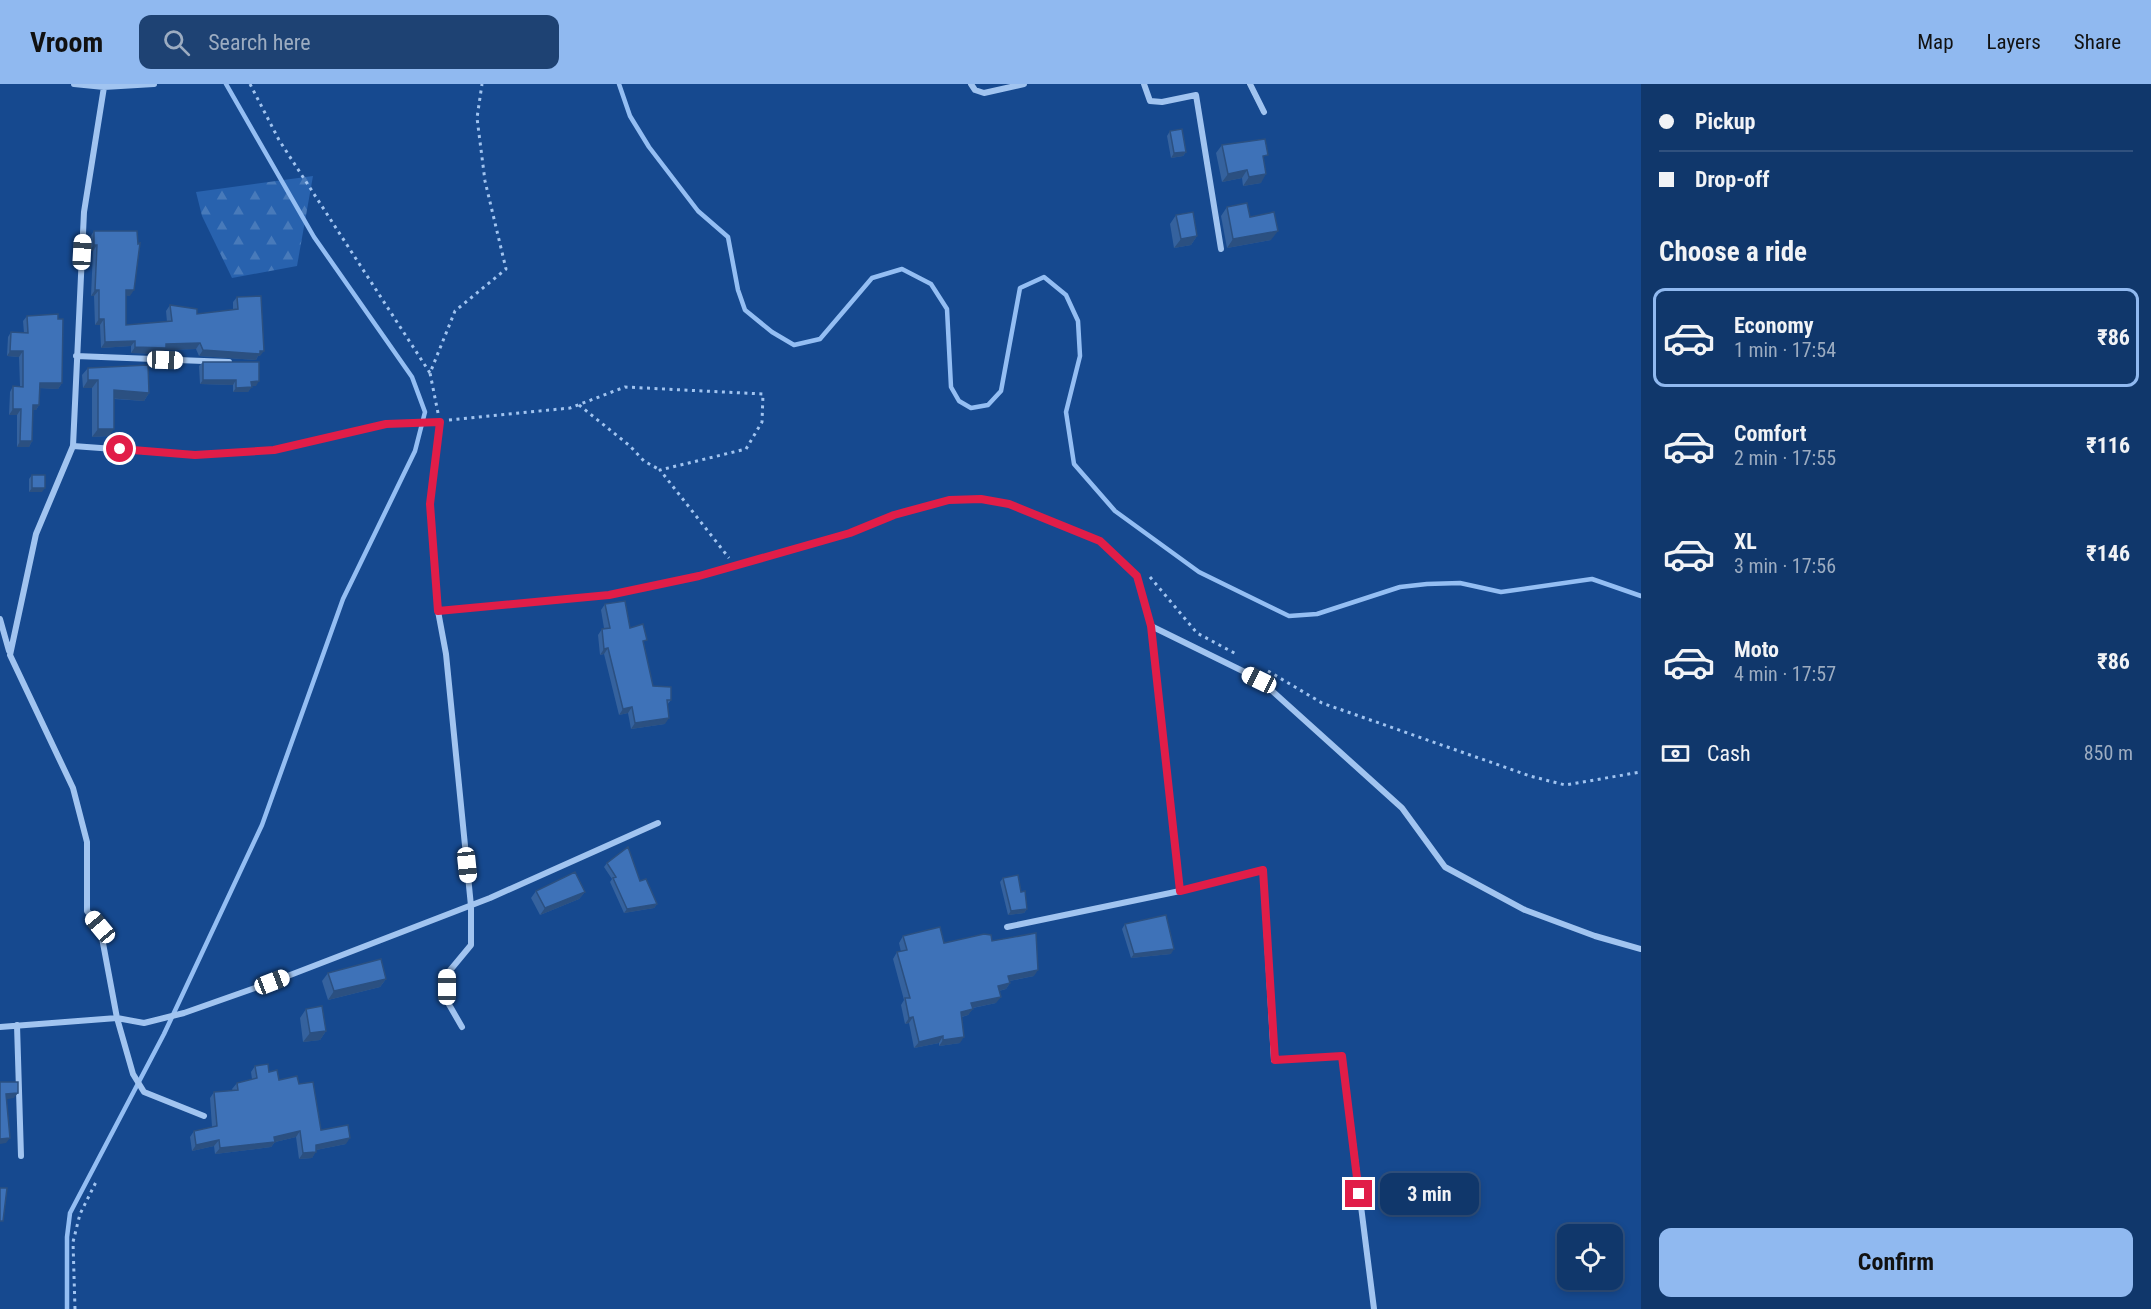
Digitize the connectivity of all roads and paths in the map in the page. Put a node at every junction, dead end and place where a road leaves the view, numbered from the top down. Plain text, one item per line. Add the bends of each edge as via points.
1 (74, 84) edge
2 (152, 84) edge
3 (250, 84) edge
4 (482, 84) edge
5 (971, 84) edge
6 (1024, 84) edge
7 (1144, 84) edge
8 (1250, 84) edge
9 (104, 87) junction
10 (1264, 111) dead end
11 (1221, 249) dead end
12 (76, 356) junction
13 (241, 362) edge
14 (430, 373) junction
15 (579, 405) junction
16 (440, 422) junction
17 (73, 446) junction
18 (660, 470) junction
19 (734, 564) junction
20 (1148, 575) dead end
21 (438, 611) junction
22 (0, 619) edge
23 (1151, 626) junction
24 (10, 655) junction
25 (1248, 660) dead end
26 (1259, 666) dead end
27 (1641, 772) edge
28 (658, 822) dead end
29 (1180, 891) junction
30 (471, 906) junction
31 (1007, 927) dead end
32 (1641, 949) edge
33 (117, 1018) junction
34 (17, 1025) junction
35 (0, 1027) edge
36 (462, 1027) dead end
37 (204, 1116) dead end
38 (21, 1156) dead end
39 (96, 1182) dead end
40 (75, 1309) edge
41 (1374, 1309) edge

1 - 9 street
2 - 9 street
3 - 14 path via 279,140
4 - 14 path via 477,118 485,181 506,269 456,311
5 - 6 street via 984,93
7 - 11 street via 1150,101 1196,95
8 - 10 street
9 - 12 street via 84,212
12 - 13 street
12 - 17 street
14 - 16 path
15 - 16 path
15 - 18 path
15 - 18 path via 625,387 763,394 762,422 746,449
16 - 17 street via 386,424 274,450 195,455
16 - 21 street via 430,504
17 - 24 street via 36,534
18 - 19 path
19 - 21 street via 699,576 609,595
19 - 23 street via 850,533 894,515 949,500 981,499 1009,504 1100,541 1137,576
20 - 25 path via 1197,633
21 - 30 street via 446,654
22 - 24 street
23 - 29 street
23 - 32 street via 1259,680 1402,808 1444,867 1525,910
24 - 33 street via 73,788 87,842 87,911 100,927
26 - 27 path via 1322,703 1530,776 1565,785
28 - 30 street
29 - 31 street
29 - 41 street via 1263,870 1275,1060 1342,1056
30 - 33 street via 184,1013 144,1023
30 - 36 street via 471,945 447,974 447,1001
33 - 34 street
33 - 37 street via 133,1074 144,1092
34 - 35 street
34 - 38 street
39 - 40 path via 80,1214 73,1242

